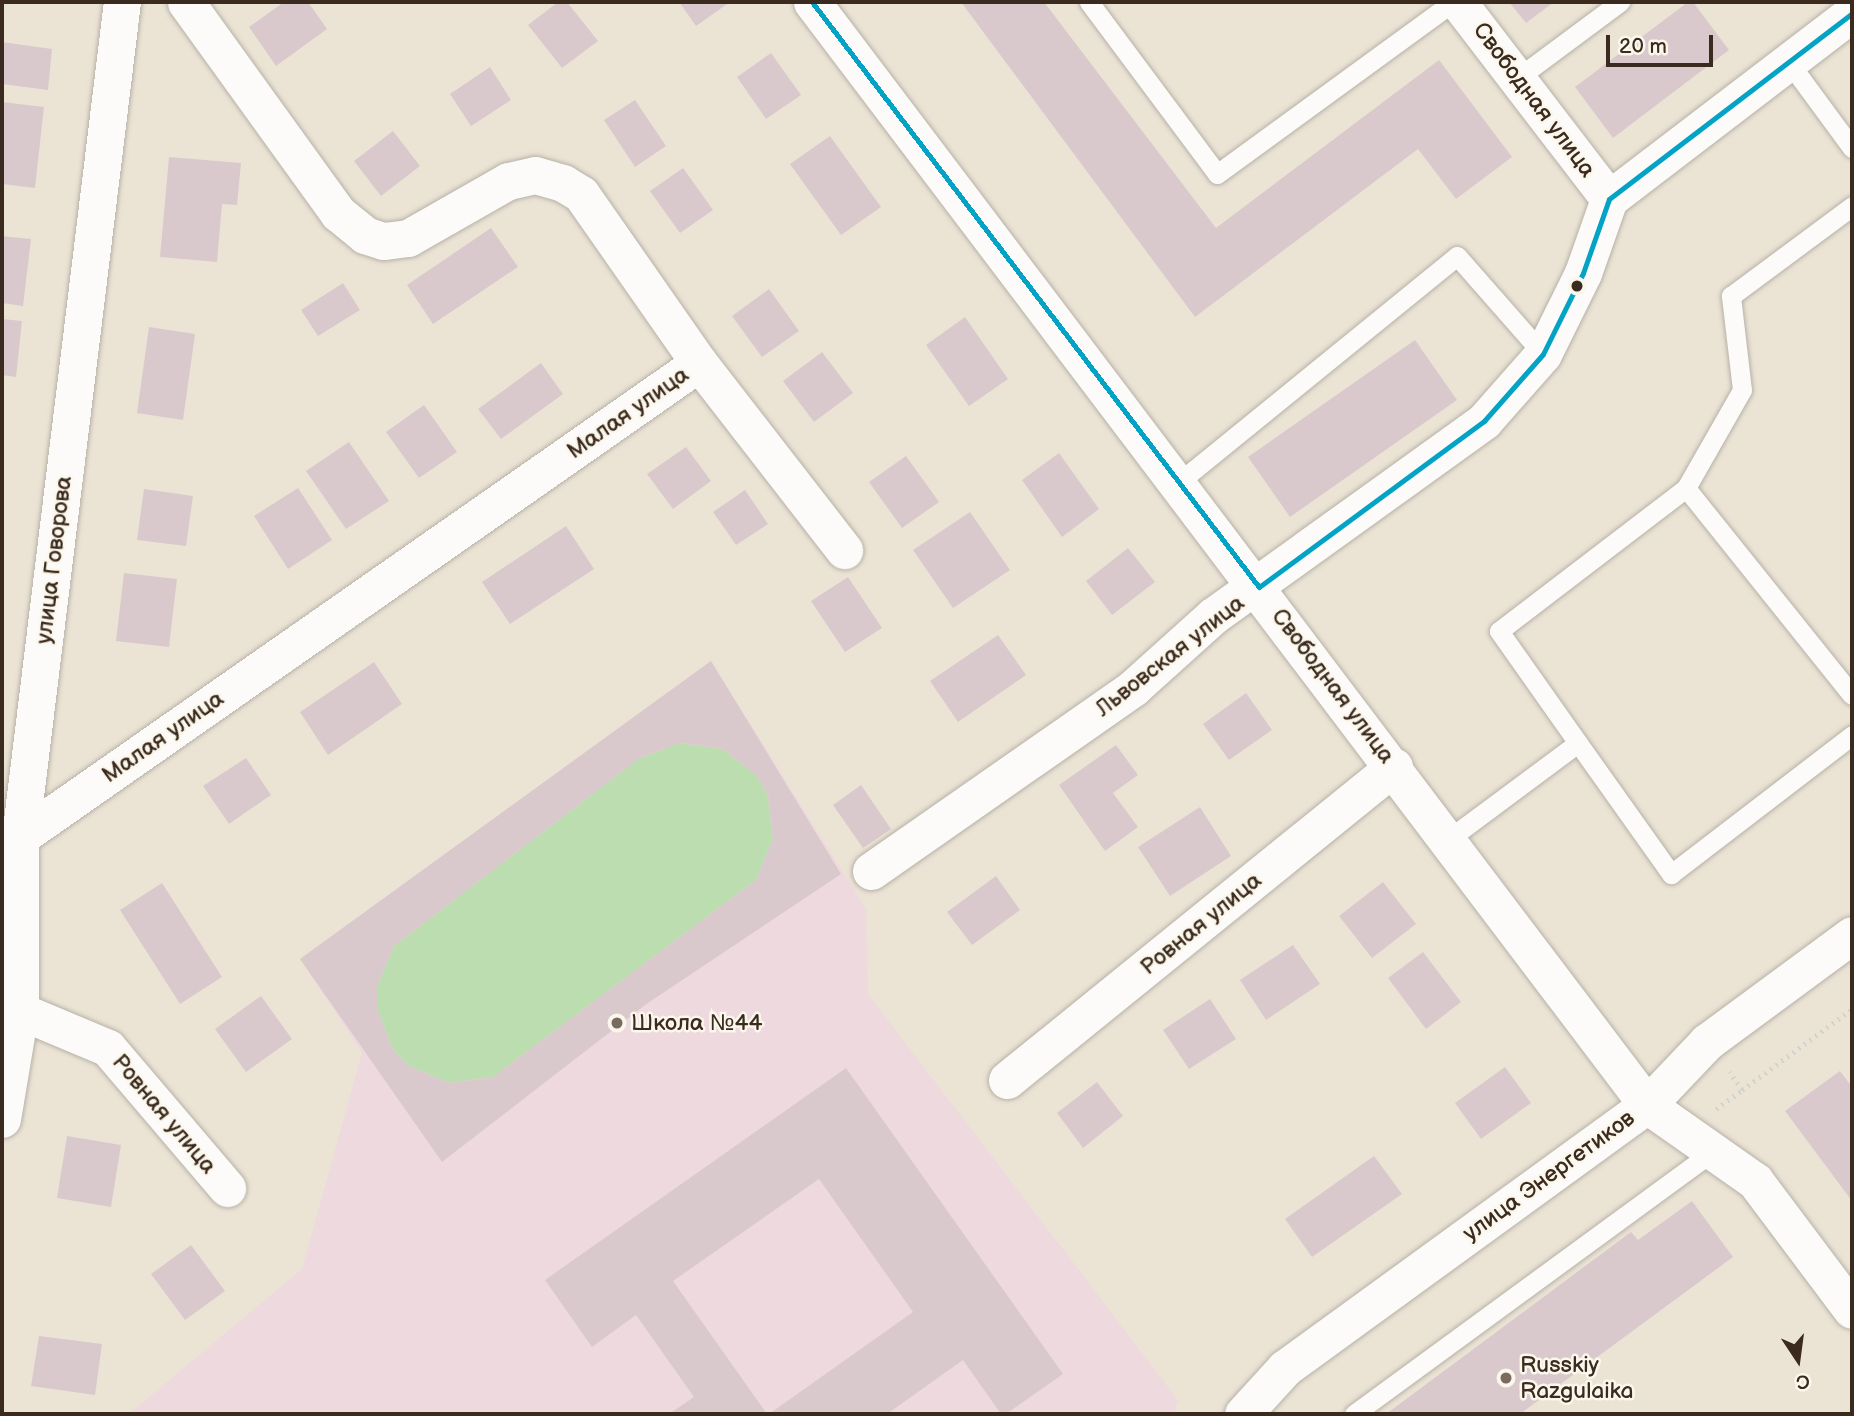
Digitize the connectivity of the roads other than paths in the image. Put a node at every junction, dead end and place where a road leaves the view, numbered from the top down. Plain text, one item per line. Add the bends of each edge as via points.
1 (122, 2) edge
2 (186, 2) edge
3 (814, 2) edge
4 (1089, 2) edge
5 (1453, 2) edge
6 (1458, 2) edge
7 (1620, 2) edge
8 (1852, 13) edge
9 (1788, 61) junction
10 (1519, 76) junction
11 (1852, 148) edge
12 (1609, 199) junction
13 (1852, 206) edge
14 (1544, 354) junction
15 (699, 363) junction
16 (1179, 482) junction
17 (1686, 488) junction
18 (844, 550) dead end
19 (1259, 587) junction
20 (1852, 695) edge
21 (1852, 735) edge
22 (1578, 743) junction
23 (1394, 767) junction
24 (20, 837) junction
25 (1450, 838) junction
26 (871, 871) dead end
27 (1852, 935) edge
28 (11, 1011) edge
29 (1007, 1080) dead end
30 (1647, 1105) junction
31 (2, 1119) edge
32 (1713, 1151) junction
33 (227, 1188) dead end
34 (1852, 1310) edge
35 (1243, 1414) edge
36 (1354, 1414) edge

1 - 24 street, улица Говорова
2 - 15 street, Малая улица via 338,213 365,235 383,241 408,238 508,181 535,175 563,183 581,194
3 - 16 street, Свободная улица
4 - 5 lane via 1217,174
6 - 10 street, Свободная улица
7 - 10 lane
8 - 9 street
9 - 11 lane
9 - 12 street
10 - 12 street, Свободная улица
12 - 14 street, Львовская улица via 1579,283
13 - 17 lane via 1731,296 1742,390
14 - 16 lane via 1457,256
14 - 19 street, Львовская улица via 1484,421
15 - 18 street
15 - 24 street, Малая улица
16 - 19 street, Свободная улица
17 - 20 lane
17 - 22 lane via 1499,631
19 - 23 street, Свободная улица
19 - 26 street, Львовская улица via 1213,616 1133,688
21 - 22 lane via 1671,874
22 - 25 lane
23 - 25 street, Свободная улица
23 - 29 street, Ровная улица
24 - 28 street, улица Говорова
25 - 30 street, Свободная улица
27 - 30 street, улица Энергетиков via 1707,1042
28 - 31 street, улица Говорова
28 - 33 street, Ровная улица via 108,1048
30 - 32 street, Свободная улица
30 - 35 street, улица Энергетиков via 1286,1368
32 - 34 street, Свободная улица via 1755,1181
32 - 36 lane

